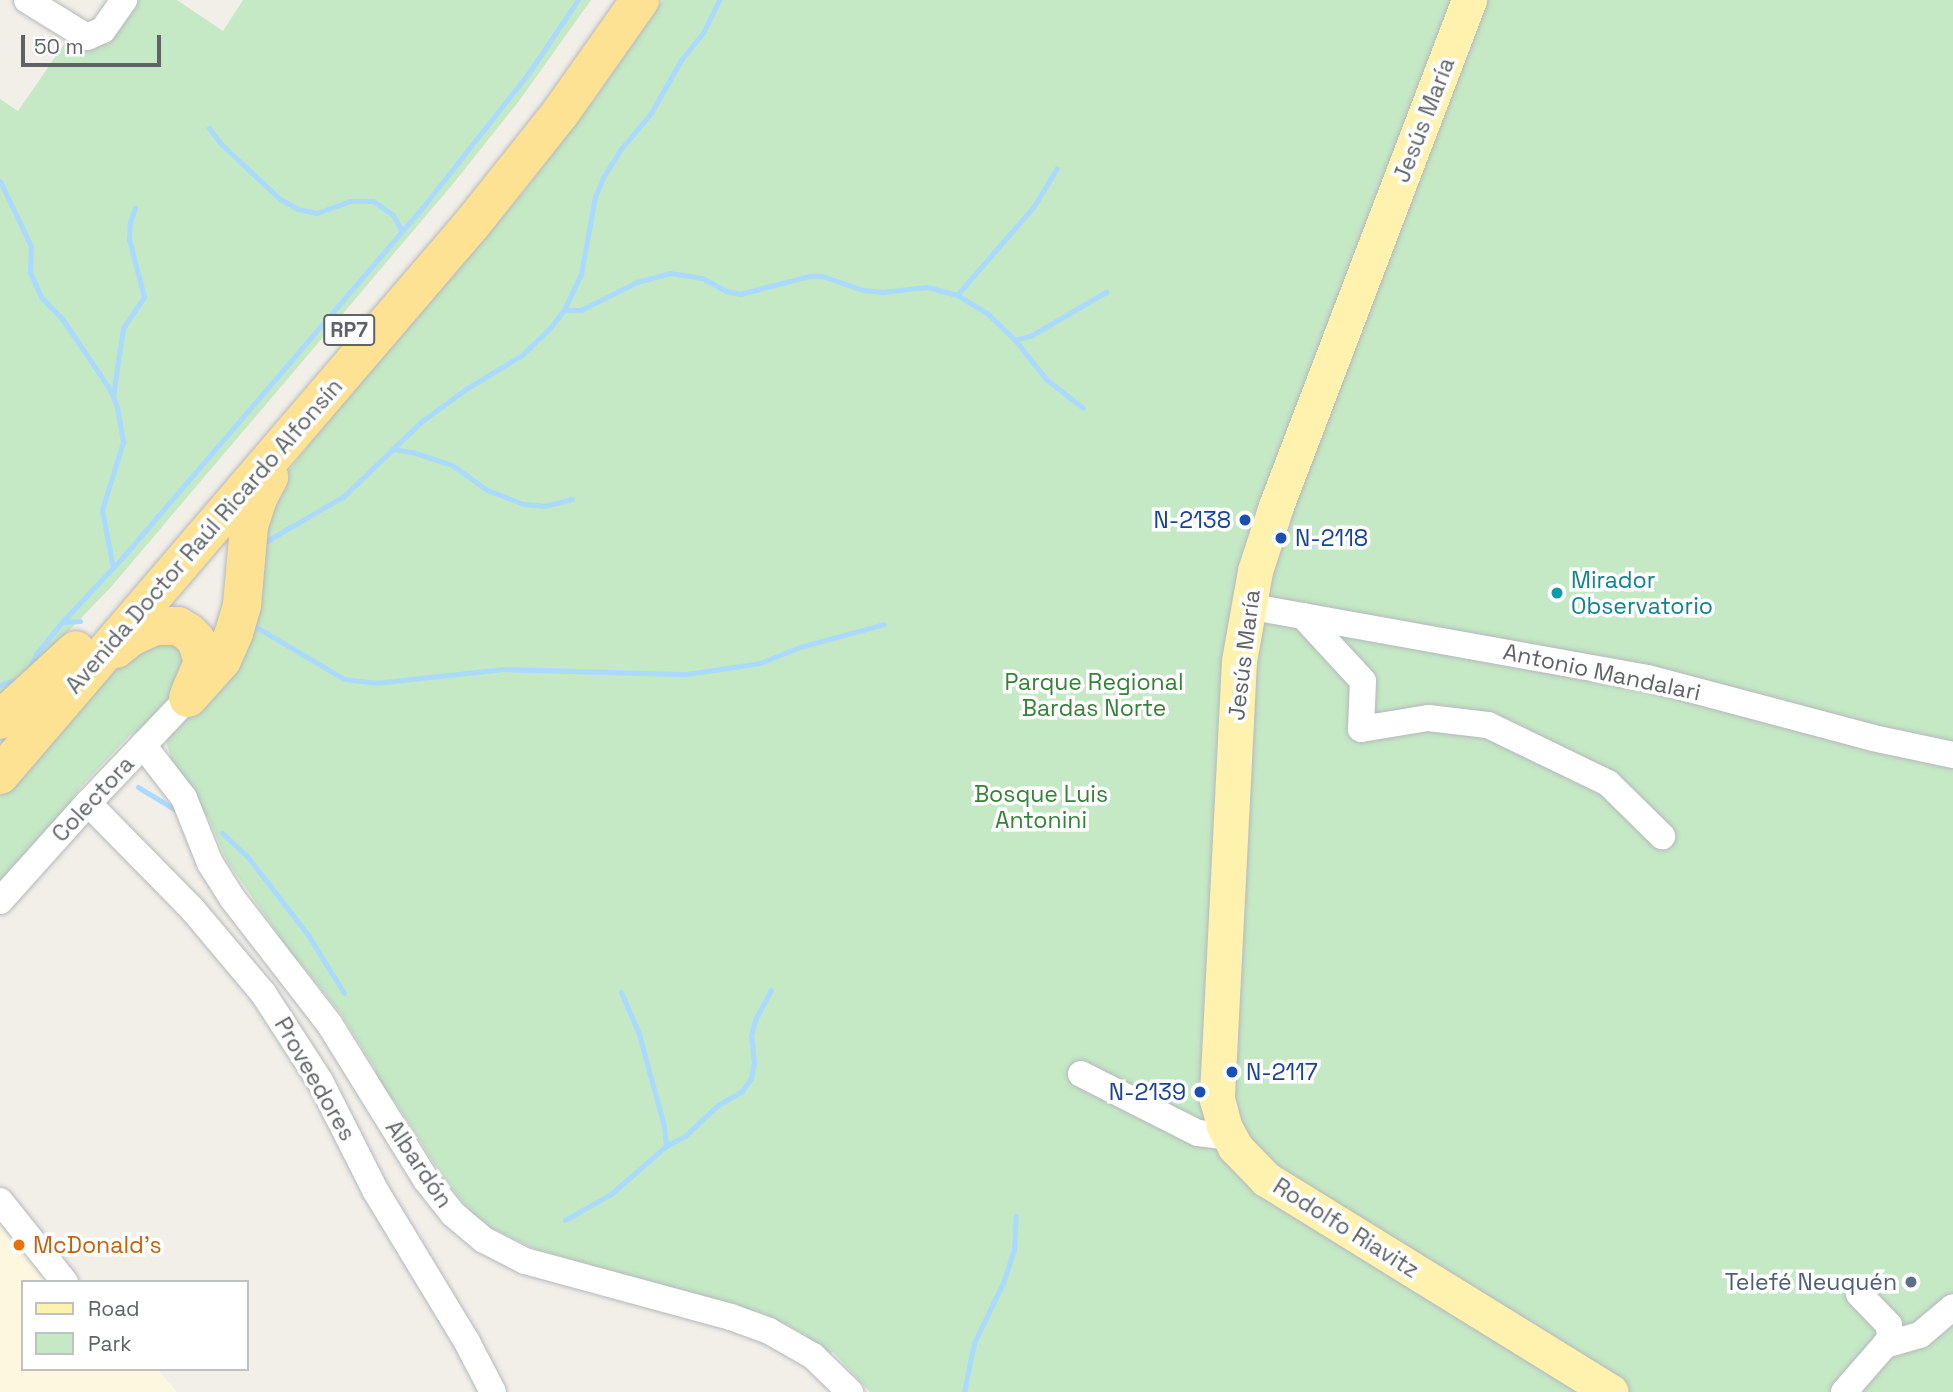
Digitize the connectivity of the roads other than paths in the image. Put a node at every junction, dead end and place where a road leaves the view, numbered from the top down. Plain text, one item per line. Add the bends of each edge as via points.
1 (27, 0) edge
2 (124, 0) edge
3 (609, 0) edge
4 (640, 0) edge
5 (1469, 0) edge
6 (312, 410) junction
7 (1247, 606) junction
8 (1303, 616) junction
9 (80, 662) junction
10 (188, 698) junction
11 (0, 720) edge
12 (0, 740) edge
13 (143, 745) junction
14 (1953, 755) edge
15 (0, 775) edge
16 (88, 803) junction
17 (1662, 836) dead end
18 (0, 901) edge
19 (1081, 1073) dead end
20 (1229, 1137) junction
21 (0, 1201) edge
22 (63, 1280) edge
23 (1859, 1294) dead end
24 (1953, 1307) edge
25 (1885, 1345) junction
26 (493, 1392) edge
27 (850, 1392) edge
28 (1611, 1392) edge
29 (1844, 1392) edge

1 - 2 street via 75,33 92,36 103,30
3 - 9 highway, Avenida Doctor Raúl Ricardo Alfonsín / RP7 via 469,189
4 - 6 highway, Avenida Doctor Raúl Ricardo Alfonsín / RP7 via 510,178
5 - 7 main road, Jesús María via 1276,506
6 - 9 highway, Avenida Doctor Raúl Ricardo Alfonsín / RP7
6 - 10 highway via 266,483 253,513 242,605 229,647
7 - 8 street, Antonio Mandalari
7 - 20 main road, Jesús María via 1239,661 1217,1085
8 - 14 street, Antonio Mandalari via 1637,676
8 - 17 street via 1363,681 1361,729 1428,718 1488,725 1608,783
9 - 10 highway via 144,630 178,626 196,640 203,662
9 - 11 highway
9 - 12 highway, Avenida Doctor Raúl Ricardo Alfonsín / RP7
9 - 15 highway, Avenida Doctor Raúl Ricardo Alfonsín / RP7
10 - 13 street, Colectora
13 - 16 street, Colectora
13 - 27 street, Albardón via 184,798 204,850 232,898 330,1025 426,1180 453,1214 484,1240 525,1261 769,1331 813,1356
16 - 18 street, Colectora
16 - 26 street, Proveedores via 193,910 271,1004 320,1081 375,1191
19 - 20 street via 1198,1133
20 - 28 main road, Rodolfo Riavitz via 1266,1179
21 - 22 street
23 - 25 street via 1889,1325 1890,1338
24 - 25 street via 1920,1335
25 - 29 street

